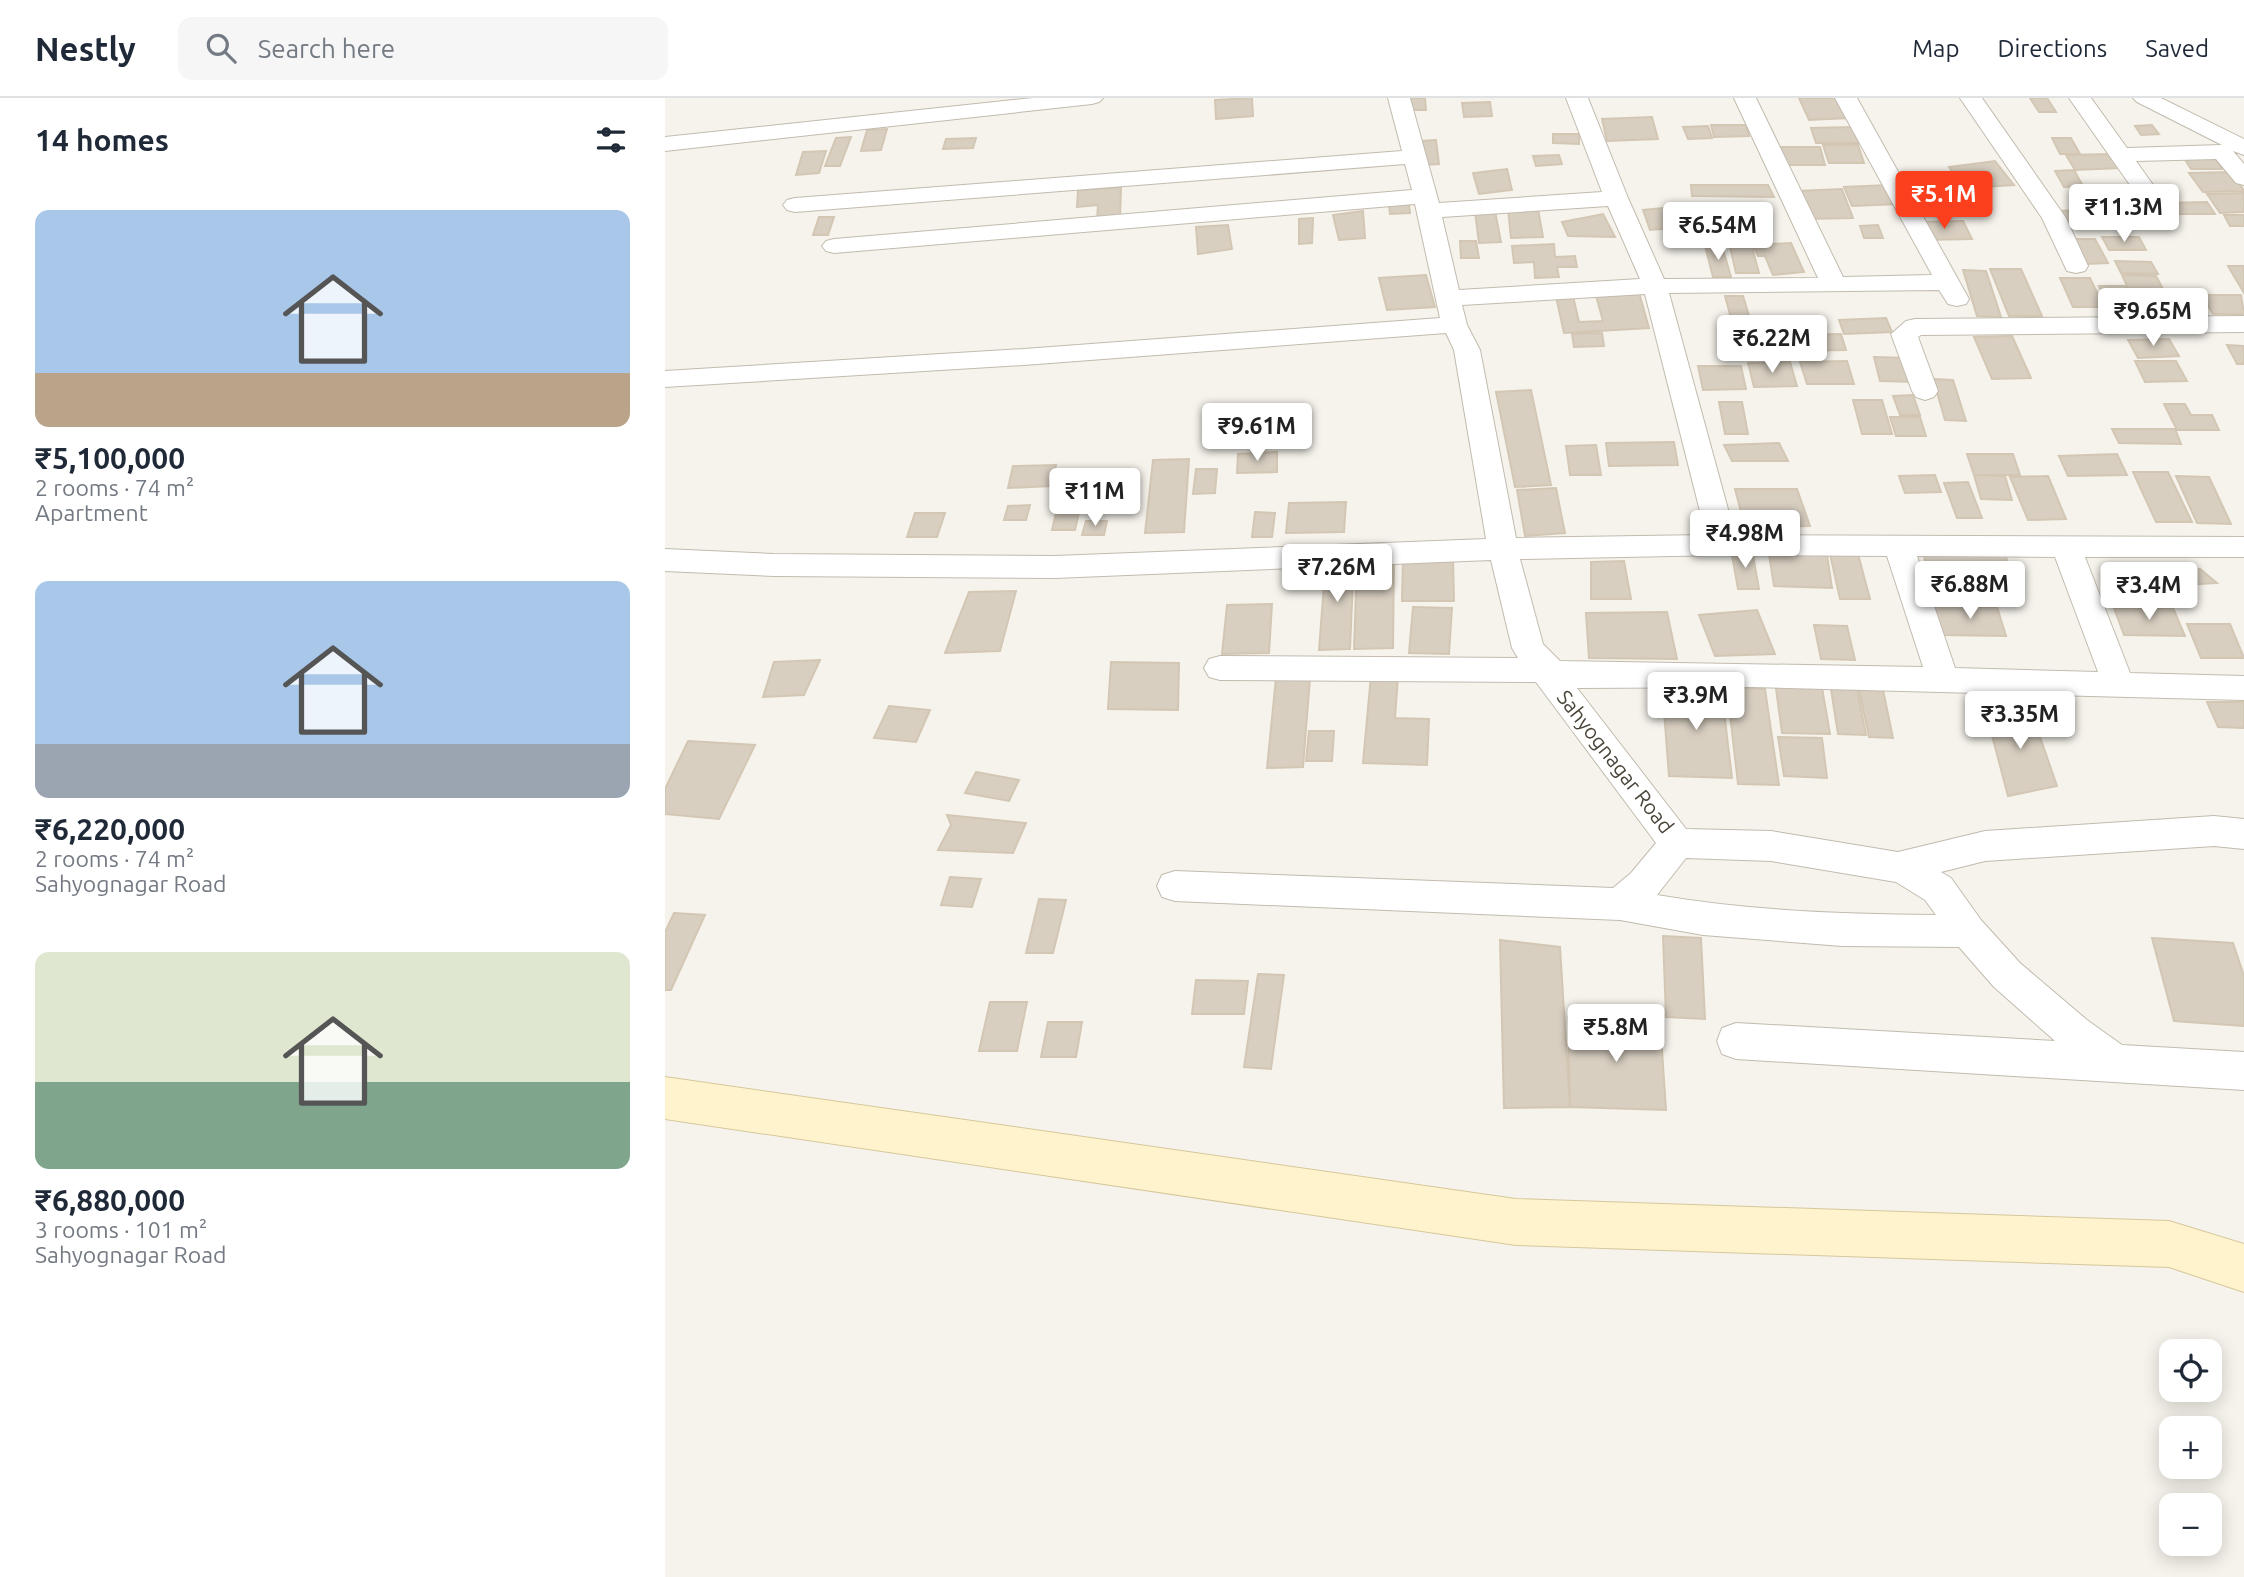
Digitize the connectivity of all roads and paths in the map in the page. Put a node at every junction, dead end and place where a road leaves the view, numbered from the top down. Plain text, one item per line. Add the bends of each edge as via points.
1 (1092, 98) edge
2 (1399, 98) edge
3 (1577, 98) edge
4 (1745, 98) edge
5 (1846, 98) edge
6 (1971, 98) edge
7 (2080, 98) edge
8 (2144, 98) edge
9 (665, 144) edge
10 (2244, 148) edge
11 (2120, 155) junction
12 (1415, 157) junction
13 (2244, 178) edge
14 (1616, 198) junction
15 (1427, 203) junction
16 (795, 205) dead end
17 (2166, 220) dead end
18 (834, 246) dead end
19 (2075, 266) dead end
20 (1948, 282) junction
21 (1834, 285) junction
22 (1655, 286) junction
23 (1448, 298) junction
24 (2244, 324) edge
25 (1454, 325) junction
26 (1972, 327) junction
27 (665, 379) edge
28 (1925, 391) dead end
29 (1723, 545) junction
30 (1899, 546) junction
31 (2066, 547) junction
32 (2244, 547) edge
33 (1503, 549) junction
34 (665, 560) edge
35 (1220, 668) dead end
36 (1541, 668) junction
37 (1943, 680) junction
38 (2119, 685) junction
39 (2244, 688) edge
40 (2244, 834) edge
41 (1677, 843) junction
42 (1898, 867) junction
43 (1175, 886) dead end
44 (1620, 904) junction
45 (1968, 931) junction
46 (1736, 1041) dead end
47 (2115, 1063) junction
48 (2244, 1071) edge
49 (665, 1098) edge
50 (2244, 1268) edge

1 - 9 street
2 - 12 street, Sahyognagar Road
3 - 14 street
4 - 21 street
5 - 20 street
6 - 19 street via 2054,218
7 - 11 street
8 - 10 street
11 - 13 street via 2222,152
11 - 17 street
12 - 15 street, Sahyognagar Road
12 - 16 street
14 - 15 street
14 - 22 street
15 - 18 street
15 - 23 street, Sahyognagar Road
20 - 21 street
20 - 26 street
21 - 22 street
22 - 23 street
22 - 29 street
23 - 25 street, Sahyognagar Road
24 - 26 street
25 - 27 street
25 - 33 street, Sahyognagar Road via 1467,350
26 - 28 street via 1923,326 1904,334
29 - 30 street
29 - 33 street
30 - 31 street
30 - 37 street
31 - 32 street
31 - 38 street
33 - 34 street via 1055,567
33 - 36 street, Sahyognagar Road via 1523,636
35 - 36 street
36 - 37 street via 1580,676
36 - 41 street, Sahyognagar Road
37 - 38 street
38 - 39 street
40 - 42 street via 2214,831 1985,846
41 - 42 street, Sahyognagar Road via 1771,846
41 - 44 street via 1644,884
42 - 45 street, Sahyognagar Road via 1938,889
43 - 44 street
44 - 45 street via 1703,919 1828,929
45 - 47 street, Sahyognagar Road via 2007,975
46 - 47 street
47 - 48 street
49 - 50 street via 1516,1222 2169,1244

